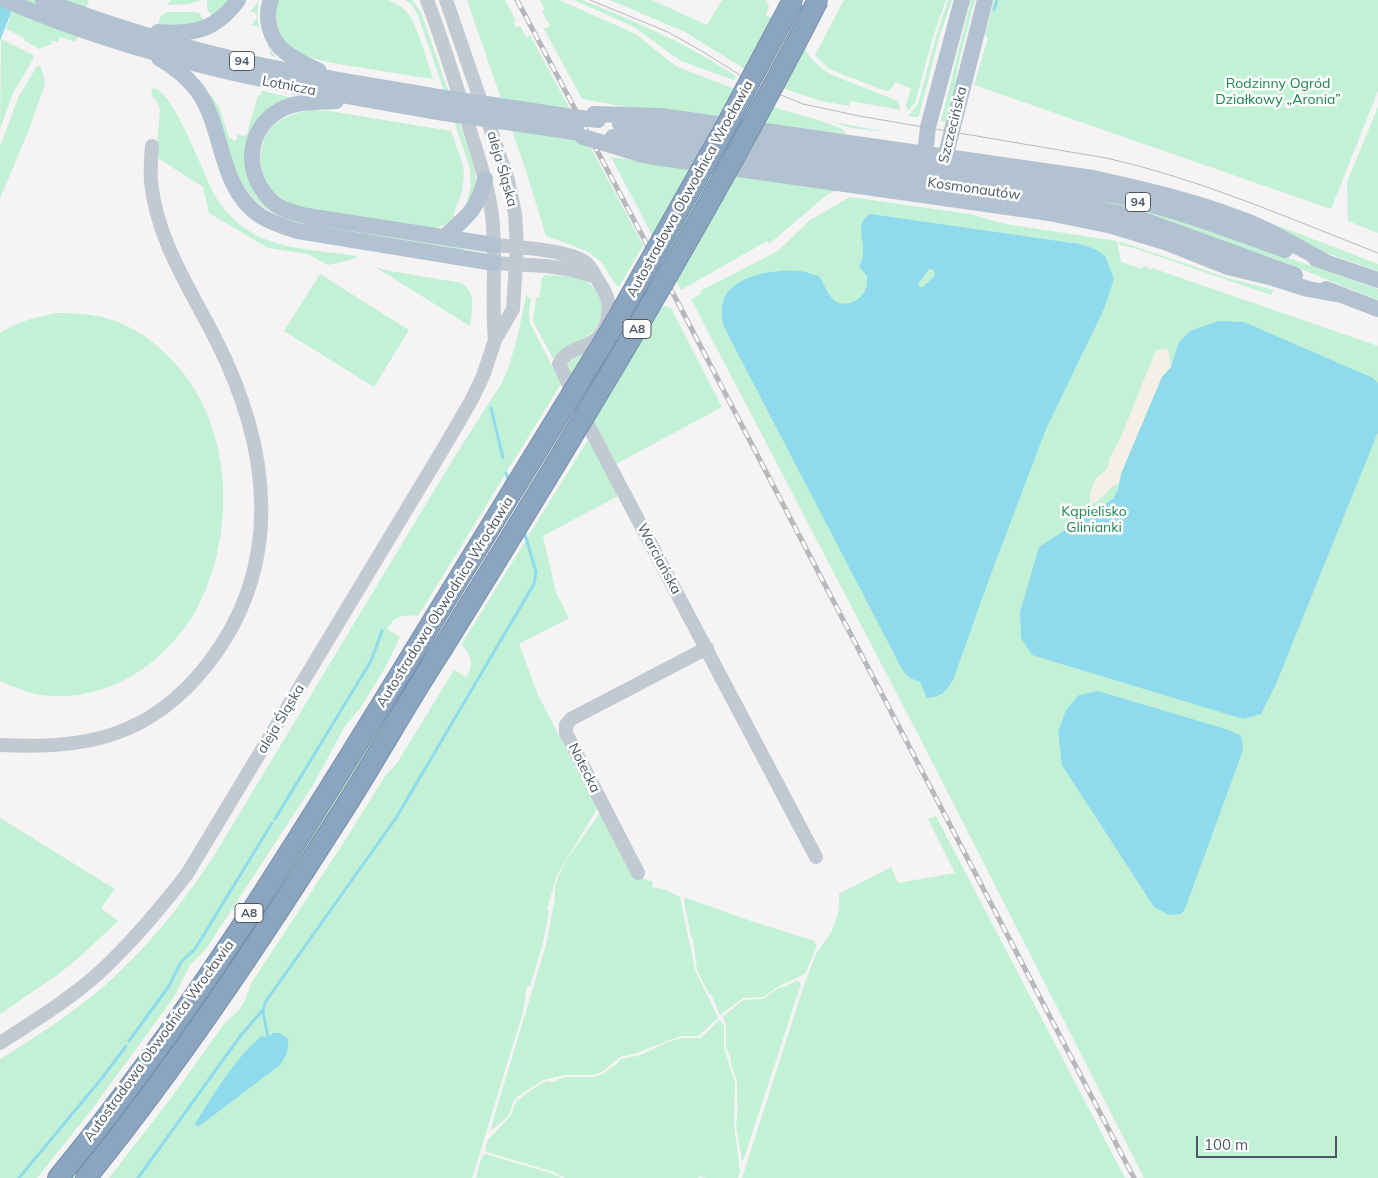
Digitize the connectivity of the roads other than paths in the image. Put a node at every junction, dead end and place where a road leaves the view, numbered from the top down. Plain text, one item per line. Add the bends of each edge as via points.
1 (5, 0) edge
2 (43, 0) edge
3 (238, 0) edge
4 (271, 0) edge
5 (427, 0) edge
6 (446, 0) edge
7 (793, 0) edge
8 (818, 0) edge
9 (962, 0) edge
10 (984, 0) edge
11 (80, 21) junction
12 (154, 45) junction
13 (332, 78) junction
14 (366, 100) junction
15 (596, 117) junction
16 (564, 119) junction
17 (928, 128) junction
18 (608, 141) junction
19 (152, 146) dead end
20 (900, 150) junction
21 (924, 153) junction
22 (946, 156) junction
23 (880, 168) junction
24 (485, 179) junction
25 (984, 183) junction
26 (927, 196) junction
27 (444, 237) junction
28 (494, 245) junction
29 (517, 248) junction
30 (1326, 262) junction
31 (494, 263) junction
32 (516, 265) junction
33 (594, 276) junction
34 (1378, 280) edge
35 (1335, 294) junction
36 (1378, 309) edge
37 (494, 340) junction
38 (706, 648) junction
39 (0, 745) edge
40 (816, 857) dead end
41 (638, 873) dead end
42 (0, 1043) edge
43 (58, 1178) edge
44 (86, 1178) edge

1 - 11 main road, Lotnicza / 94 via 30,10
2 - 11 main road, Lotnicza / 94
3 - 12 main road via 213,25
4 - 13 main road via 268,19 271,34 283,51
5 - 24 street, aleja Śląska via 448,56
6 - 29 street, aleja Śląska via 508,180
7 - 43 highway, Autostradowa Obwodnica Wrocławia / A8, bridge via 616,322 312,818 204,984
8 - 44 highway, Autostradowa Obwodnica Wrocławia / A8, bridge via 739,149 631,340 334,825 216,1004
9 - 17 main road, Szczecińska
10 - 22 main road, Szczecińska
11 - 12 main road, Lotnicza / 94
11 - 12 main road, Lotnicza / 94 via 126,30
12 - 13 main road, Lotnicza / 94
12 - 14 main road, Lotnicza / 94 via 260,80
12 - 31 main road via 168,64 196,89 210,115 224,160 242,198 274,224 298,231
13 - 16 main road, Lotnicza / 94, bridge
14 - 16 main road, Lotnicza / 94, bridge via 513,123
14 - 27 main road via 296,104 274,114 255,139 253,169 258,184 276,205 289,212
15 - 16 main road
15 - 20 main road via 662,116
15 - 23 main road, Kosmonautów / 94
16 - 18 main road, Kosmonautów / 94 via 582,135
17 - 20 main road
17 - 21 main road, Szczecińska
18 - 23 main road, Kosmonautów / 94
18 - 26 main road via 643,155
19 - 39 street via 151,182 156,213 192,302 215,338 232,376 258,459 262,488 260,536 253,572 227,635 195,680 171,703 142,722 113,735 77,743
20 - 21 main road
21 - 22 main road
21 - 26 main road, Szczecińska
22 - 26 main road, Szczecińska via 941,174
22 - 30 main road via 1093,178 1153,191 1252,224
23 - 25 main road, Kosmonautów / 94, bridge
24 - 27 main road via 473,211
24 - 28 street, aleja Śląska
25 - 30 main road, Kosmonautów / 94 via 1078,189 1118,196
25 - 35 main road, Kosmonautów / 94 via 1138,218 1273,266
26 - 35 main road via 1049,213 1112,226 1165,242 1228,267
27 - 28 main road
28 - 29 street, Warciańska
28 - 31 street, aleja Śląska
29 - 32 street, aleja Śląska
29 - 33 street, Warciańska via 573,257 586,263
30 - 34 main road, Kosmonautów / 94
31 - 32 street
31 - 37 street, aleja Śląska
32 - 33 street via 568,269
32 - 37 street, aleja Śląska via 513,309
33 - 38 street, Warciańska via 607,295 608,318 598,339 563,356 559,364
35 - 36 main road, Kosmonautów / 94
37 - 42 street, aleja Śląska via 483,376 443,449 187,874 140,932 99,973
38 - 40 street, Warciańska
38 - 41 street, Notecka via 571,719 566,725 566,733

